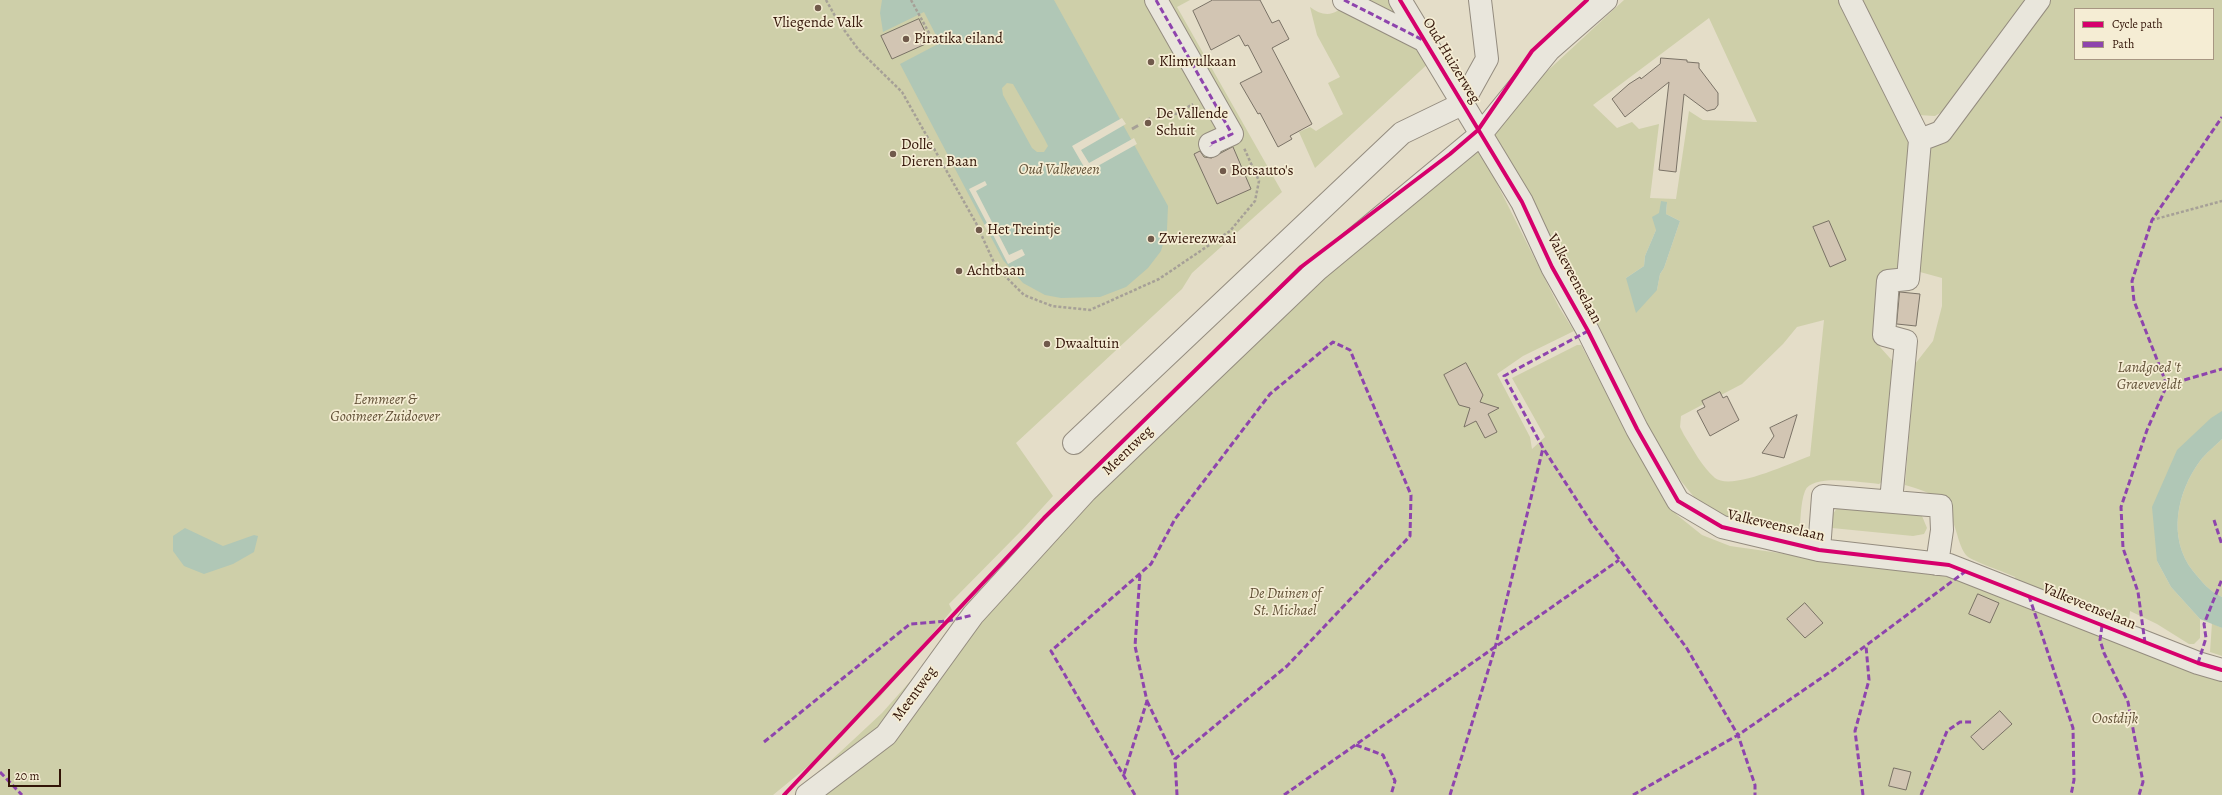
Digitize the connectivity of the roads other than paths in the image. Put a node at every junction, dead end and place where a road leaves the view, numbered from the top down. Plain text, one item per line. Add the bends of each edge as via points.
1 (1156, 0) edge
2 (1344, 0) edge
3 (1400, 0) edge
4 (1480, 0) edge
5 (1606, 0) edge
6 (1850, 0) edge
7 (2039, 0) edge
8 (1424, 41) junction
9 (1462, 104) junction
10 (1480, 135) junction
11 (1920, 140) junction
12 (1211, 146) dead end
13 (1074, 443) dead end
14 (1891, 501) junction
15 (1819, 550) junction
16 (1937, 564) junction
17 (2222, 670) edge
18 (807, 795) edge

1 - 12 street via 1232,134 1210,144
2 - 8 street
3 - 8 street, Oud Huizerweg
4 - 9 street via 1487,59
5 - 10 street, Oud Huizerweg via 1548,50
6 - 11 street
7 - 11 street via 1941,132
8 - 9 street, Oud Huizerweg
9 - 10 street, Oud Huizerweg
9 - 13 street via 1402,133
10 - 15 street, Valkeveenselaan via 1522,202 1552,267 1678,501 1722,528
10 - 18 street, Meentweg via 1317,270 1086,491 974,616 886,735
11 - 14 street via 1908,279 1888,281 1884,335 1906,341
14 - 15 street via 1823,496
14 - 16 street via 1941,506 1942,530
15 - 16 street, Valkeveenselaan
16 - 17 street, Valkeveenselaan via 1966,571 2158,648

